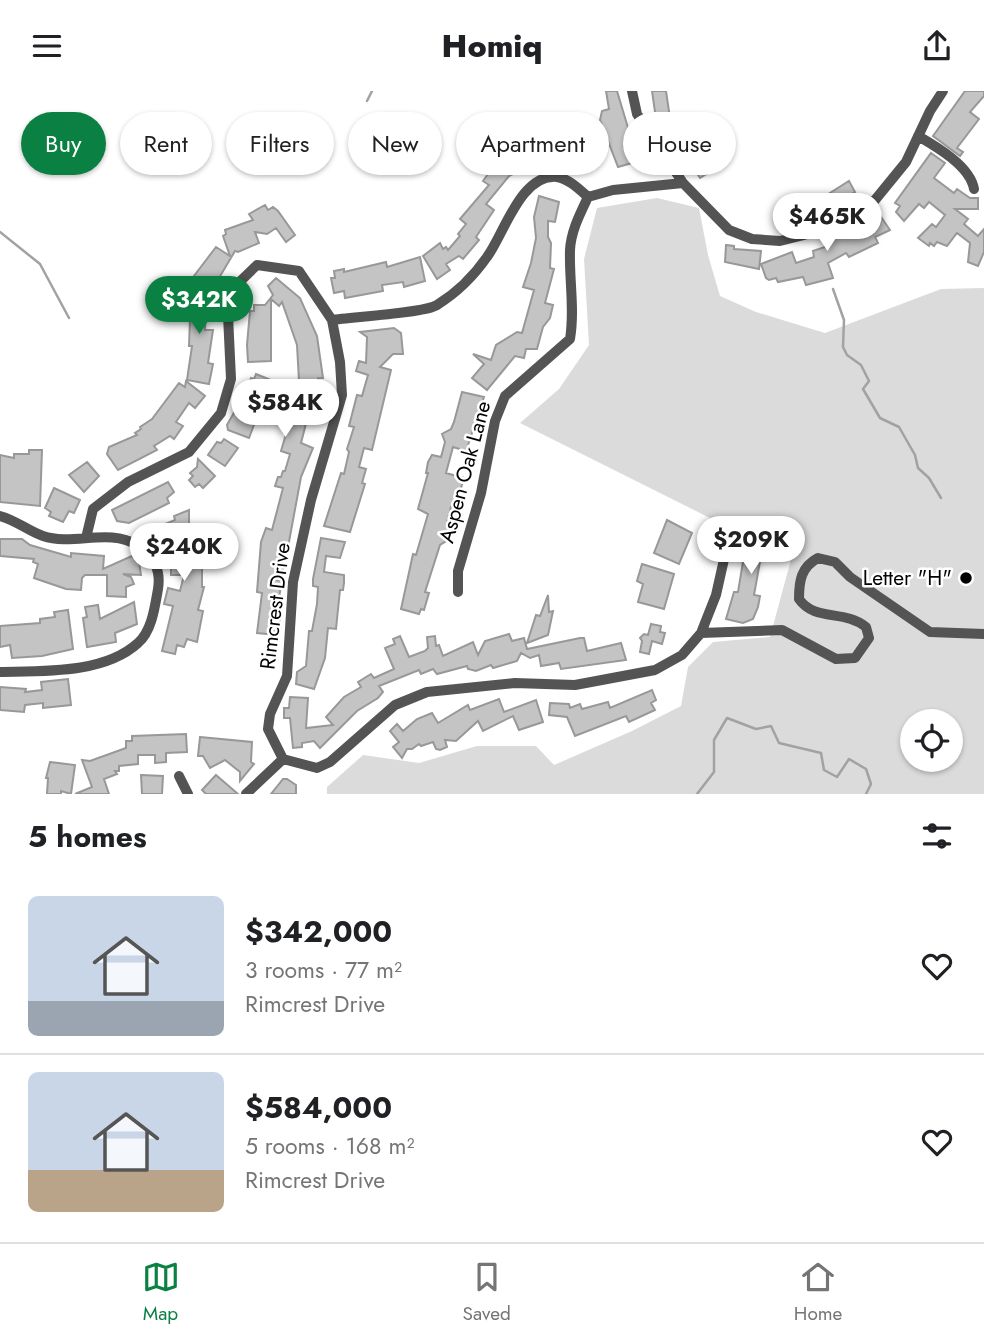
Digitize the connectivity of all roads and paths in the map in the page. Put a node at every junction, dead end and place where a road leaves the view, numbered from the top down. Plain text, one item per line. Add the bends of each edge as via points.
1 (632, 91) edge
2 (943, 91) edge
3 (918, 136) junction
4 (683, 183) junction
5 (974, 189) dead end
6 (588, 197) junction
7 (332, 320) junction
8 (0, 516) edge
9 (86, 538) junction
10 (727, 546) dead end
11 (458, 592) dead end
12 (701, 633) junction
13 (984, 634) edge
14 (0, 672) edge
15 (283, 759) junction
16 (179, 776) dead end
17 (188, 794) edge
18 (246, 794) edge

1 - 4 street via 637,114
2 - 3 street
3 - 4 street via 906,162 876,200 804,235 780,241 752,239 729,230
3 - 5 street via 969,175
4 - 6 street
6 - 7 street via 569,181 545,178 522,196 465,286 434,307
6 - 11 street, Aspen Oak Lane via 570,248 570,339 505,396 458,571
7 - 9 street, Rimcrest Drive via 299,271 257,265 227,294 231,379 221,412 189,452 128,482 93,509
7 - 15 street, Rimcrest Drive via 342,395 293,582 287,676 270,714 268,729
8 - 9 street via 44,537
9 - 14 street via 122,538 153,556 160,579 150,624 139,643 114,657 72,670
10 - 12 street
12 - 13 street via 782,630 836,659 855,658 869,638 866,627 846,616 811,612 799,599 803,571 818,558 835,562 930,632
12 - 15 street via 682,656 656,670 575,685 515,683 427,692 396,705 330,762 317,768
15 - 18 street
16 - 17 street

